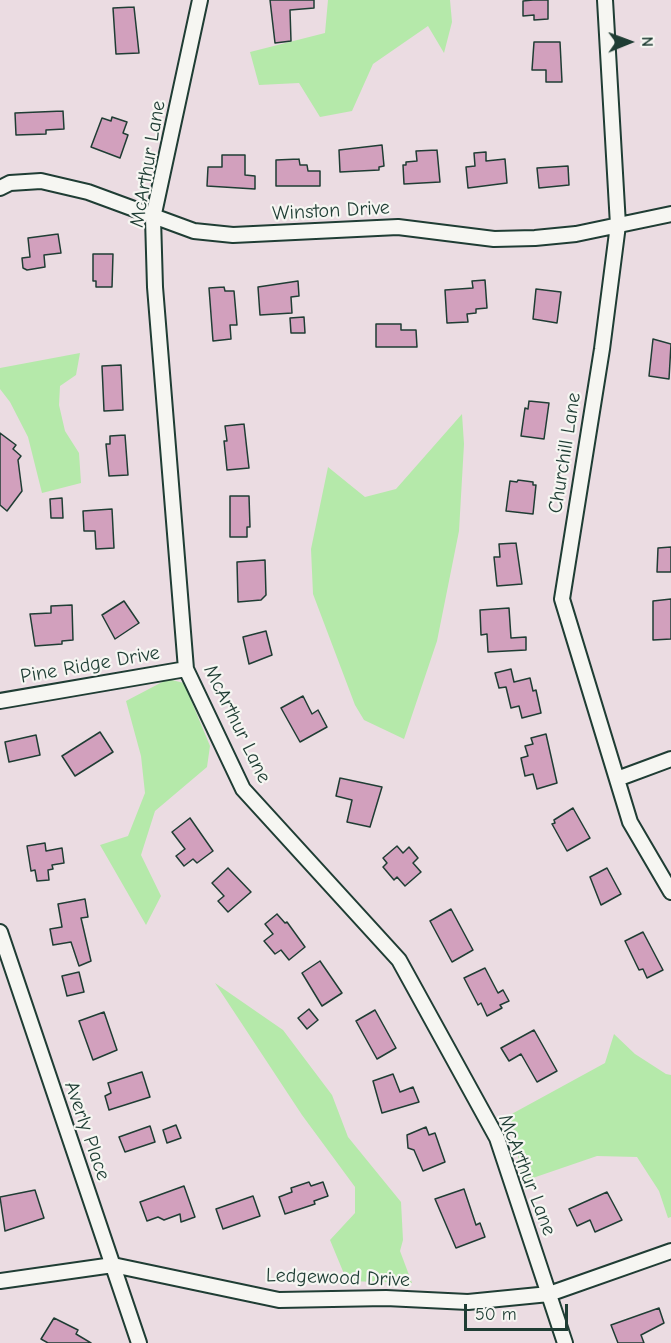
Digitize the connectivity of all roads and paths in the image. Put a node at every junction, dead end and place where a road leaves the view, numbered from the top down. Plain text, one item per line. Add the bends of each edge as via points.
1 (200, 0) edge
2 (605, 0) edge
3 (0, 188) edge
4 (671, 214) edge
5 (153, 218) junction
6 (618, 225) junction
7 (186, 669) junction
8 (0, 701) edge
9 (671, 759) edge
10 (617, 779) junction
11 (671, 892) edge
12 (0, 932) edge
13 (671, 1251) edge
14 (113, 1265) junction
15 (0, 1281) edge
16 (549, 1294) junction
17 (139, 1343) edge
18 (565, 1343) edge

1 - 5 street, McArthur Lane
2 - 6 street, Churchill Lane
3 - 5 street, Winston Drive via 10,183 41,181 88,192
4 - 6 street, Winston Drive
5 - 6 street, Winston Drive via 194,231 233,235 398,227 494,239 576,234
5 - 7 street, McArthur Lane via 154,286
6 - 10 street, Churchill Lane via 606,326 562,599
7 - 8 street, Pine Ridge Drive
7 - 16 street, McArthur Lane via 243,789 399,960 497,1138
9 - 10 street
10 - 11 street, Churchill Lane via 630,822
12 - 14 street, Averly Place
13 - 16 street, Ledgewood Drive
14 - 15 street, Ledgewood Drive
14 - 16 street, Ledgewood Drive via 279,1300 386,1298 468,1302
14 - 17 street, Averly Place
16 - 18 street, McArthur Lane

